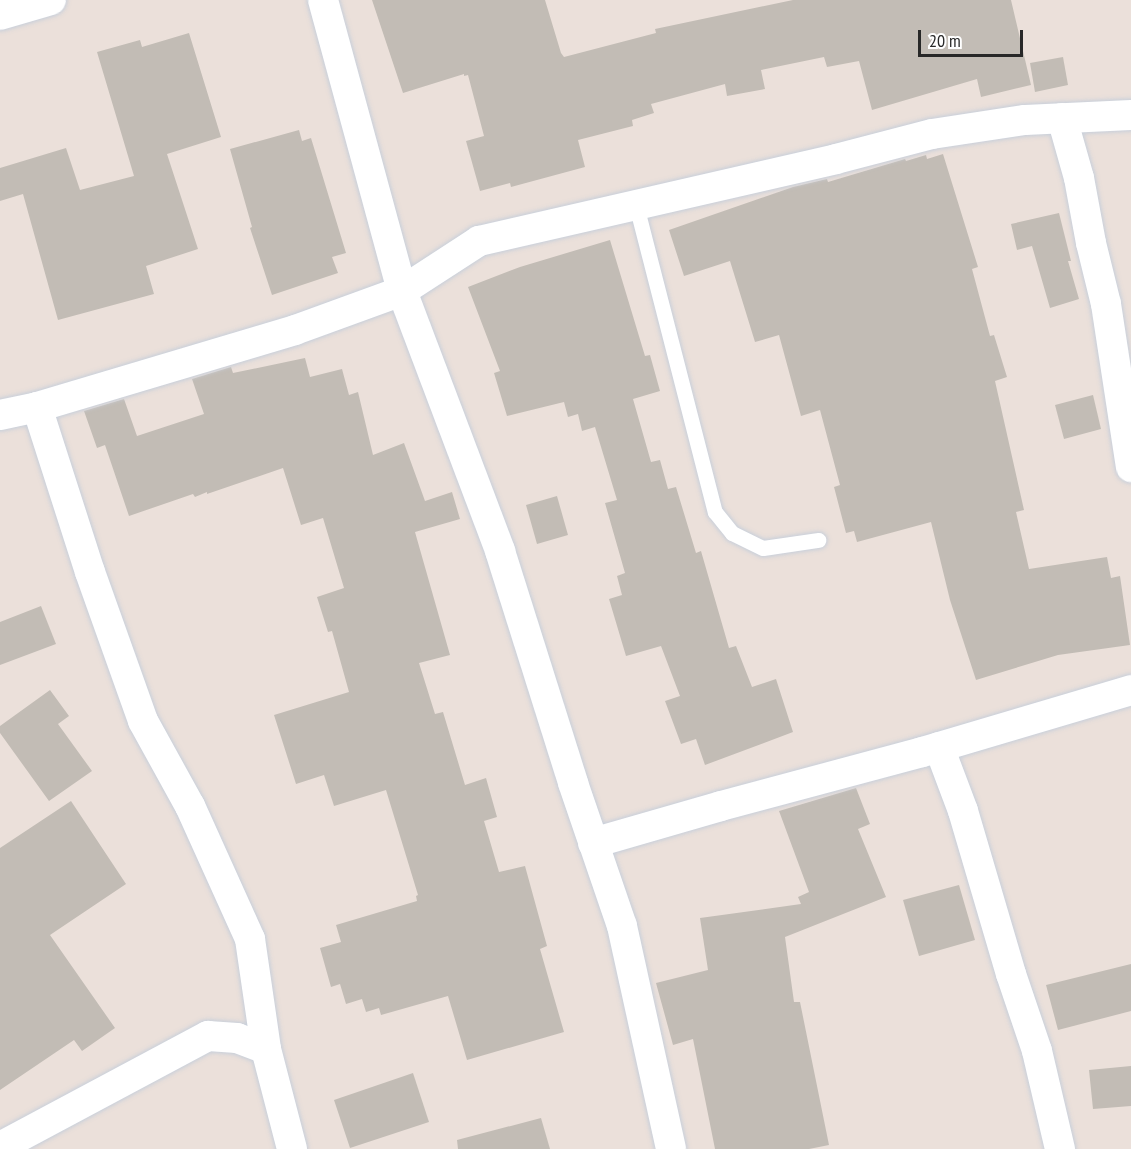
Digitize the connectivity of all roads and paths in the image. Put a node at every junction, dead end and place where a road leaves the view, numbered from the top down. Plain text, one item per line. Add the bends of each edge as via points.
1 (51, 0) edge
2 (323, 0) edge
3 (0, 15) edge
4 (1131, 115) edge
5 (1062, 117) junction
6 (636, 205) junction
7 (402, 291) junction
8 (37, 407) junction
9 (0, 415) edge
10 (1127, 424) edge
11 (1131, 467) edge
12 (818, 540) dead end
13 (1131, 690) edge
14 (939, 747) junction
15 (593, 843) junction
16 (266, 1049) junction
17 (0, 1148) edge
18 (292, 1149) edge
19 (671, 1149) edge
20 (1060, 1149) edge

1 - 3 street
2 - 7 street
4 - 5 street
5 - 6 street via 932,134
5 - 10 street via 1106,304
6 - 7 street via 479,241
6 - 12 lane via 716,512 732,533 764,548
7 - 8 street via 295,330
7 - 15 street via 500,551
8 - 9 street
8 - 16 street via 143,721 190,806 250,939
10 - 11 street
13 - 14 street
14 - 15 street
14 - 20 street via 963,811 1037,1051
15 - 19 street via 622,926
16 - 17 street via 237,1038 208,1036
16 - 18 street

